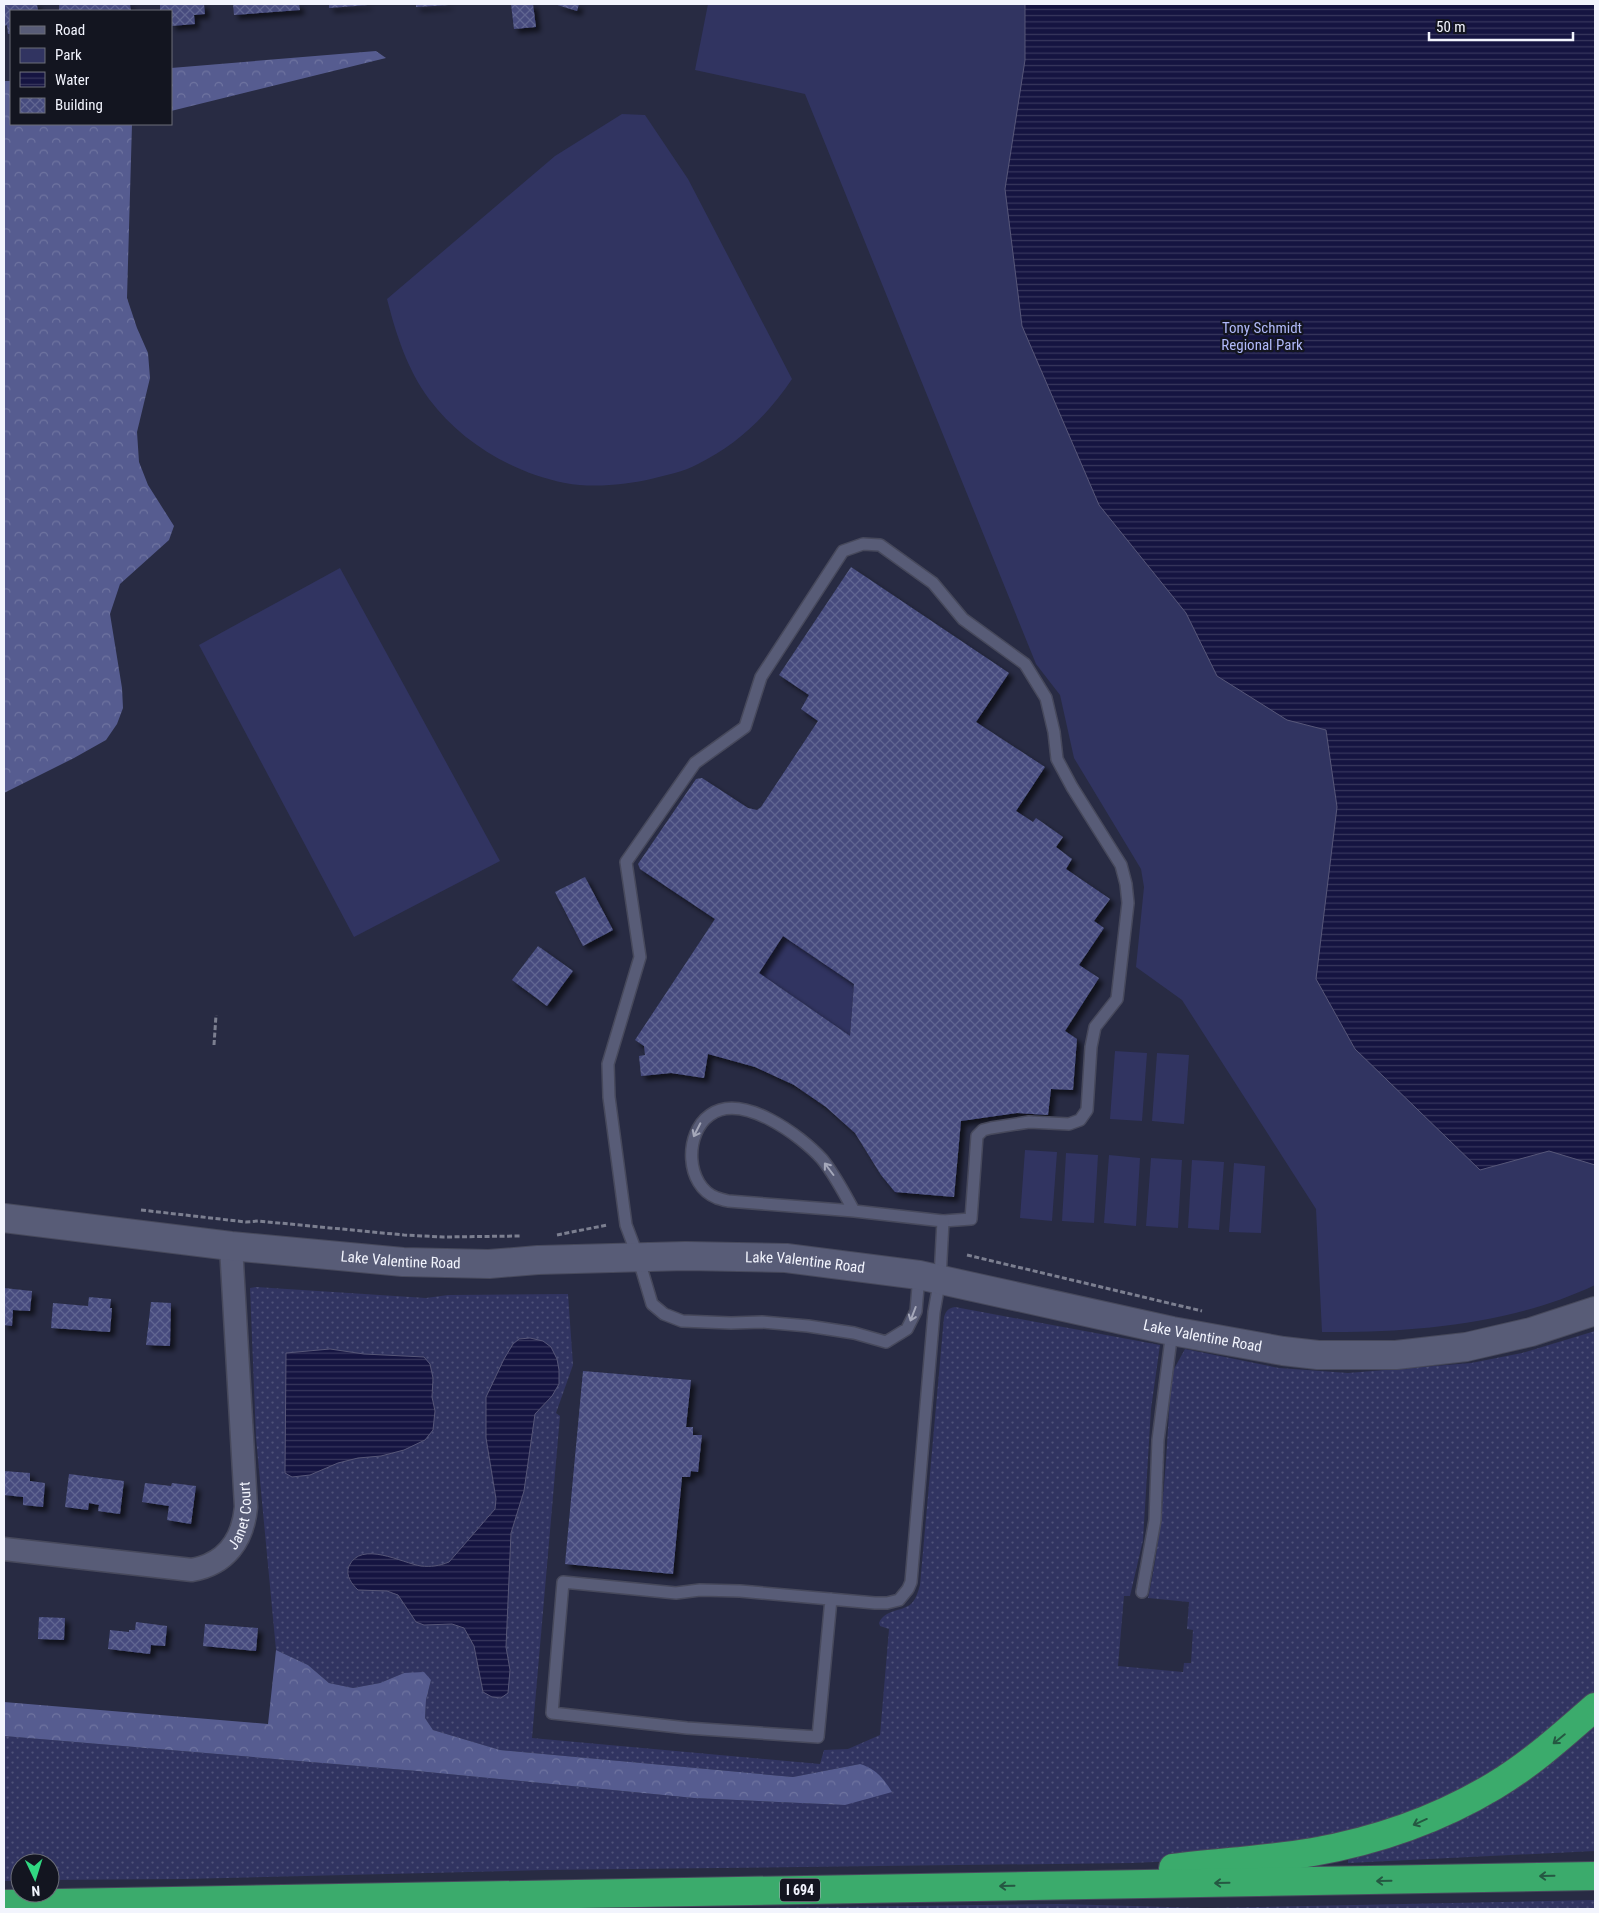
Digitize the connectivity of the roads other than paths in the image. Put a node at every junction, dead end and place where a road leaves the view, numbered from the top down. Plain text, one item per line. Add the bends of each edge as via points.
1 (854, 1211) junction
2 (4, 1218) edge
3 (943, 1221) junction
4 (231, 1246) junction
5 (638, 1257) junction
6 (930, 1276) junction
7 (1595, 1311) edge
8 (1172, 1331) junction
9 (4, 1550) edge
10 (1142, 1592) dead end
11 (831, 1599) junction
12 (1595, 1707) edge
13 (1595, 1876) edge
14 (1040, 1886) junction
15 (4, 1904) edge

1 -> 1 lane via 838,1181 821,1159 798,1138 756,1112 724,1108 710,1114 695,1132 691,1160 696,1176 716,1198
1 - 3 lane
2 - 4 street, Lake Valentine Road
3 - 5 lane via 971,1219 977,1136 983,1130 1029,1122 1069,1124 1080,1120 1087,1110 1095,1028 1116,999 1128,903 1126,884 1121,865 1057,759 1046,698 1025,664 963,619 933,583 880,545 863,544 844,551 761,677 745,727 695,763 626,862 640,956 608,1064 609,1096 626,1225
3 - 6 lane
4 - 5 street, Lake Valentine Road via 443,1264
4 - 9 street, Janet Court via 246,1507 245,1521 234,1546 218,1560 192,1570
5 - 6 street, Lake Valentine Road via 786,1258
6 -> 5 lane via 906,1329 886,1342 854,1333 771,1323 682,1320 664,1314 652,1304
6 - 8 street, Lake Valentine Road
6 - 11 lane via 934,1312 911,1582 898,1600 887,1603
7 - 8 street, Lake Valentine Road via 1568,1322 1466,1347 1396,1355 1318,1355
8 - 10 lane via 1158,1440 1155,1520
11 - 11 lane via 818,1737 687,1728 552,1713 564,1582 676,1593 740,1591
12 -> 14 highway via 1535,1758 1493,1786 1450,1809 1387,1834 1341,1847 1285,1856
13 -> 14 highway, I 694
14 -> 15 highway, I 694

